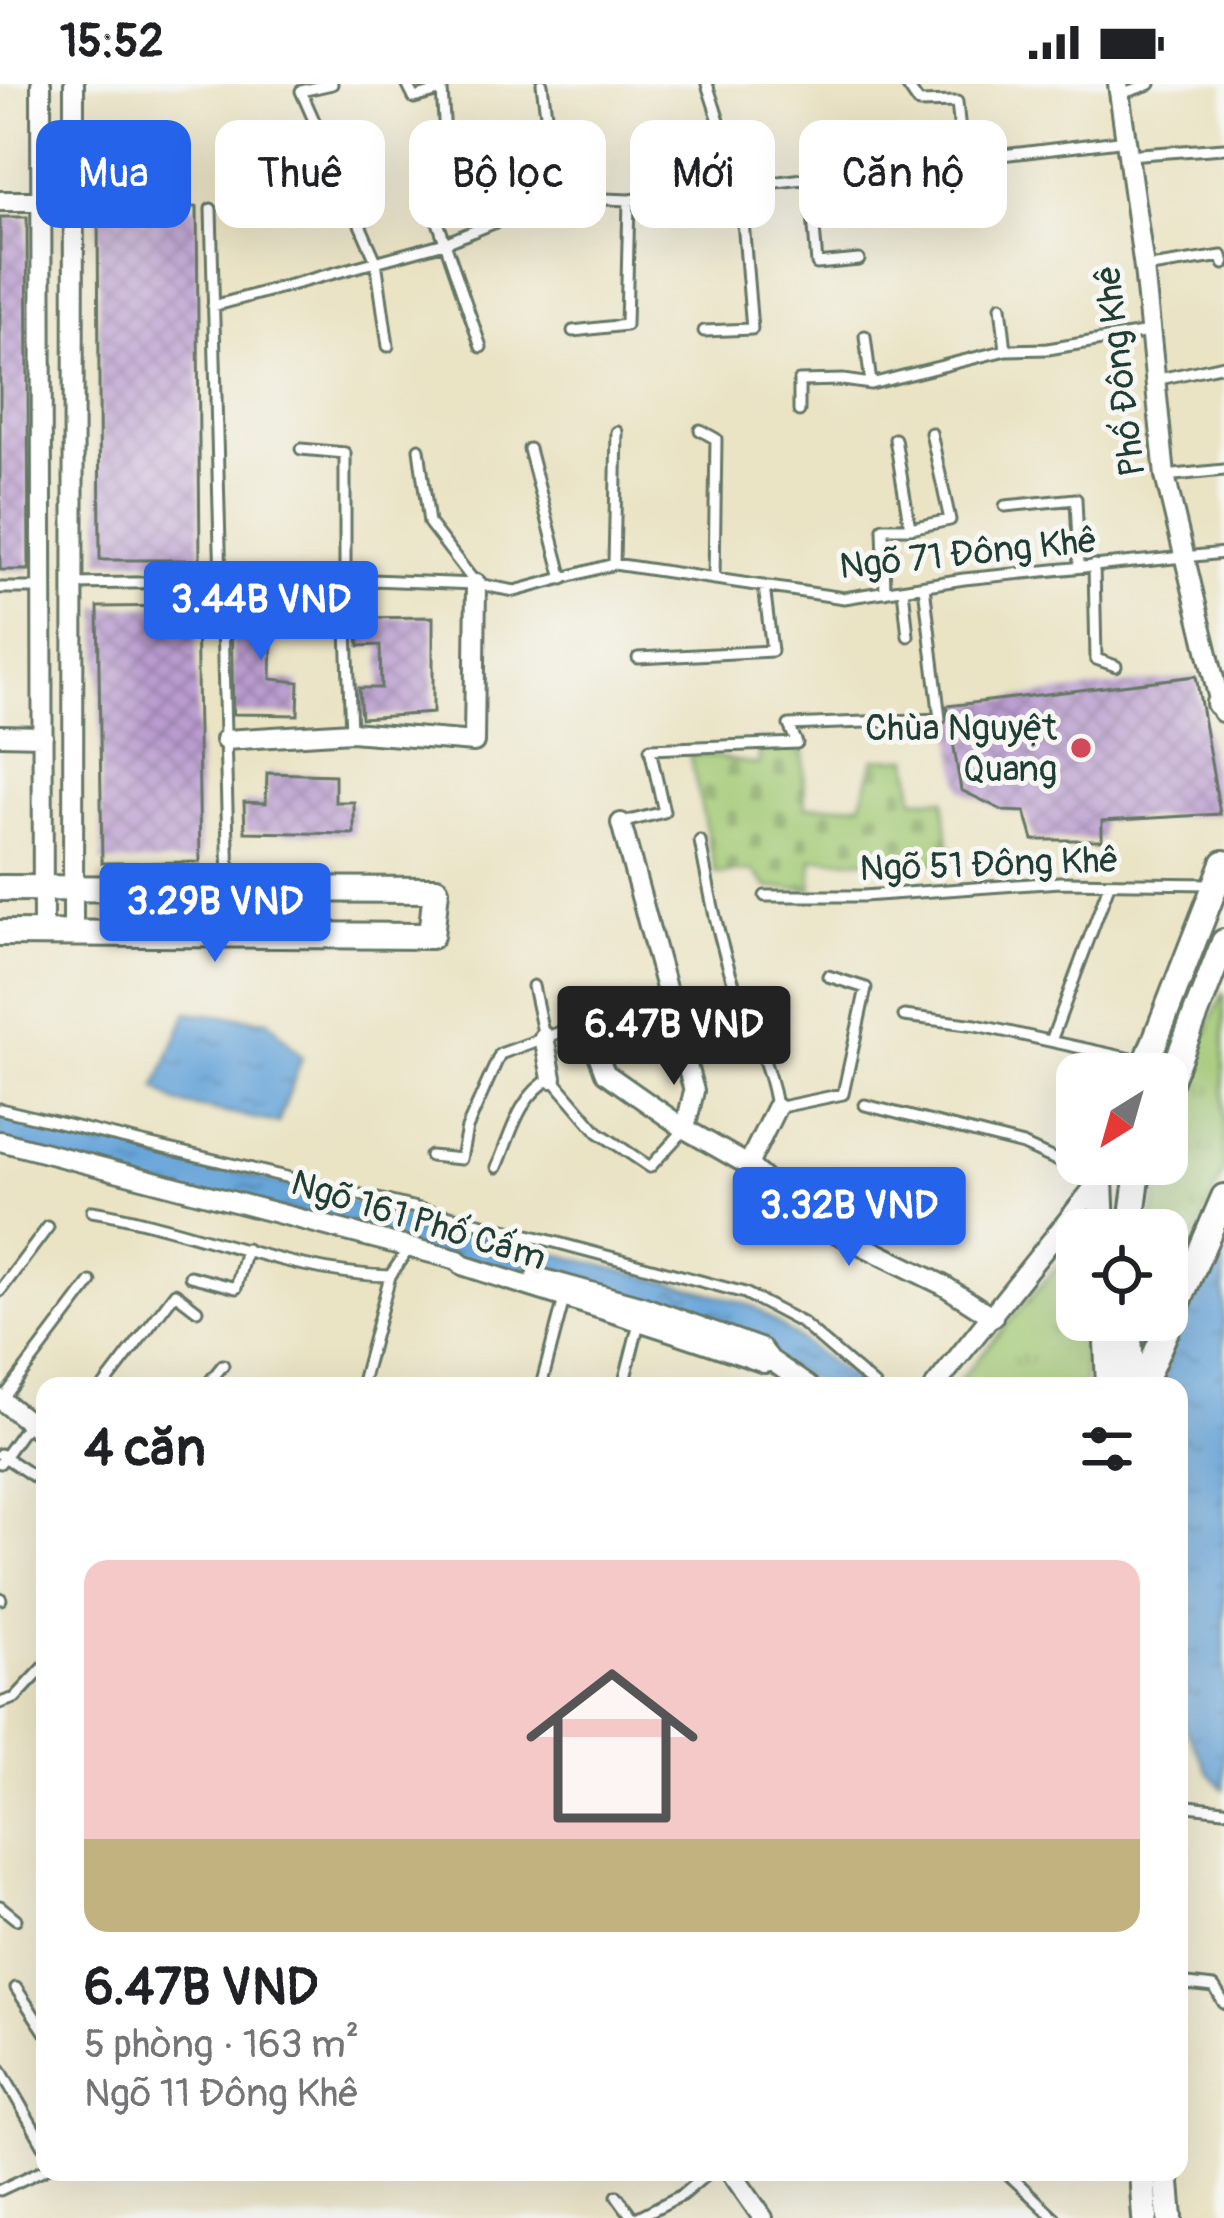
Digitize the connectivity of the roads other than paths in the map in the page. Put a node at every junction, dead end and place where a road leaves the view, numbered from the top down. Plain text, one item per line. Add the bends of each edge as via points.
1 (41, 84) edge
2 (74, 84) edge
3 (332, 84) edge
4 (407, 84) edge
5 (542, 84) edge
6 (706, 84) edge
7 (906, 84) edge
8 (1150, 84) edge
9 (1119, 89) edge
10 (41, 120) edge
11 (547, 120) edge
12 (718, 120) edge
13 (960, 120) edge
14 (1127, 147) junction
15 (1224, 148) edge
16 (1007, 157) edge
17 (606, 199) edge
18 (628, 200) joint
19 (0, 201) edge
20 (36, 201) edge
21 (211, 209) dead end
22 (41, 228) edge
23 (481, 228) edge
24 (744, 228) edge
25 (814, 228) edge
26 (445, 243) junction
27 (859, 260) dead end
28 (376, 261) junction
29 (1224, 264) edge
30 (1144, 268) junction
31 (213, 306) junction
32 (1001, 306) dead end
33 (573, 331) dead end
34 (704, 332) dead end
35 (1149, 332) junction
36 (865, 336) dead end
37 (388, 346) dead end
38 (481, 347) dead end
39 (1006, 350) junction
40 (1224, 365) edge
41 (1155, 380) junction
42 (871, 384) junction
43 (799, 411) dead end
44 (700, 430) dead end
45 (617, 432) dead end
46 (931, 433) dead end
47 (895, 439) dead end
48 (301, 449) dead end
49 (419, 449) dead end
50 (529, 449) dead end
51 (1224, 470) edge
52 (1166, 476) junction
53 (1005, 506) dead end
54 (910, 528) junction
55 (1224, 553) edge
56 (1183, 557) junction
57 (614, 564) junction
58 (1094, 565) junction
59 (1079, 566) junction
60 (345, 579) junction
61 (563, 579) junction
62 (714, 579) junction
63 (220, 581) junction
64 (76, 584) junction
65 (476, 584) junction
66 (764, 586) junction
67 (924, 586) junction
68 (42, 587) junction
69 (0, 588) edge
70 (903, 589) junction
71 (885, 592) junction
72 (908, 636) dead end
73 (638, 658) dead end
74 (1116, 665) dead end
75 (1222, 709) edge
76 (351, 732) junction
77 (0, 735) edge
78 (43, 736) junction
79 (225, 740) junction
80 (621, 823) joint
81 (700, 842) dead end
82 (1220, 873) edge
83 (1109, 885) junction
84 (0, 888) edge
85 (43, 888) junction
86 (74, 888) junction
87 (229, 889) junction
88 (765, 896) dead end
89 (0, 933) edge
90 (43, 933) junction
91 (74, 934) junction
92 (231, 935) junction
93 (1224, 943) edge
94 (1219, 969) edge
95 (828, 976) dead end
96 (533, 986) dead end
97 (904, 1016) dead end
98 (586, 1023) joint
99 (544, 1037) junction
100 (1051, 1041) junction
101 (1092, 1053) edge
102 (1150, 1053) edge
103 (1182, 1053) edge
104 (552, 1078) junction
105 (865, 1105) dead end
106 (776, 1108) junction
107 (0, 1109) edge
108 (685, 1129) junction
109 (0, 1141) edge
110 (430, 1156) dead end
111 (1056, 1156) edge
112 (748, 1165) junction
113 (497, 1167) dead end
114 (1093, 1185) edge
115 (1224, 1197) edge
116 (92, 1210) dead end
117 (48, 1227) dead end
118 (400, 1245) junction
119 (246, 1249) junction
120 (190, 1276) dead end
121 (390, 1276) junction
122 (530, 1281) junction
123 (91, 1282) dead end
124 (0, 1291) edge
125 (564, 1299) junction
126 (197, 1310) dead end
127 (641, 1312) junction
128 (993, 1317) junction
129 (1107, 1341) edge
130 (1129, 1341) edge
131 (223, 1365) dead end
132 (111, 1377) edge
133 (213, 1377) edge
134 (363, 1377) edge
135 (543, 1377) edge
136 (625, 1377) edge
137 (795, 1377) edge
138 (865, 1377) edge
139 (942, 1377) edge
140 (1109, 1377) edge
141 (1131, 1377) edge
142 (1146, 1377) edge
143 (1, 1400) edge
144 (36, 1427) edge
145 (36, 1429) edge
146 (2, 1458) edge
147 (36, 1479) edge
148 (36, 1679) edge
149 (0, 1703) edge
150 (1188, 1806) edge
151 (1224, 1810) edge
152 (0, 1906) edge
153 (16, 1919) dead end
154 (1188, 1984) edge
155 (16, 1988) dead end
156 (1224, 2003) edge
157 (36, 2018) edge
158 (0, 2069) edge
159 (36, 2132) edge
160 (36, 2173) edge
161 (698, 2181) edge
162 (737, 2181) edge
163 (1016, 2181) edge
164 (1143, 2181) edge
165 (1167, 2181) edge
166 (0, 2190) edge
167 (617, 2196) dead end
168 (635, 2218) edge
169 (763, 2218) edge
170 (1055, 2218) edge
171 (1145, 2218) edge
172 (1170, 2218) edge

1 - 10 street
2 - 64 street
3 - 28 lane via 301,91
4 - 26 lane via 414,98 442,89 448,166 420,170
5 - 11 lane
6 - 12 lane
7 - 13 lane via 919,103 958,102
8 - 9 lane
9 - 14 street, Phố Đông Khê
14 - 15 lane
14 - 16 lane
14 - 30 street, Phố Đông Khê
17 - 18 lane
18 - 33 lane via 626,325
19 - 20 street
21 - 31 lane
22 - 68 street
23 - 26 lane
24 - 34 lane via 752,329
25 - 27 lane via 817,264
26 - 28 lane
26 - 38 lane
28 - 31 lane
28 - 37 lane
29 - 30 lane via 1222,256
30 - 35 street, Phố Đông Khê
31 - 63 lane
32 - 39 lane
35 - 39 lane
35 - 41 street, Phố Đông Khê
36 - 42 lane
39 - 42 lane
40 - 41 lane
41 - 52 street, Phố Đông Khê
42 - 43 lane via 799,381
44 - 62 lane via 716,439
45 - 57 lane
46 - 54 lane via 950,520
47 - 54 lane
48 - 60 lane via 345,453
49 - 65 lane via 429,523
50 - 61 lane
51 - 52 lane
52 - 56 street, Phố Đông Khê
53 - 59 lane via 1076,499
54 - 71 lane via 883,528
55 - 56 lane, Ngõ 71 Đông Khê
56 - 58 lane, Ngõ 71 Đông Khê
56 - 75 street, Phố Đông Khê
57 - 61 lane, Ngõ 71 Đông Khê
57 - 62 lane, Ngõ 71 Đông Khê
58 - 59 lane, Ngõ 71 Đông Khê
58 - 74 lane via 1096,659
59 - 67 lane, Ngõ 71 Đông Khê
60 - 63 lane, Ngõ 71 Đông Khê
60 - 65 lane, Ngõ 71 Đông Khê
60 - 76 lane
61 - 65 lane, Ngõ 71 Đông Khê via 515,591
62 - 66 lane, Ngõ 71 Đông Khê
63 - 64 lane, Ngõ 71 Đông Khê
63 - 79 lane
64 - 86 street
65 - 76 street via 474,742
66 - 71 lane, Ngõ 71 Đông Khê via 844,598
66 - 73 lane via 772,651
67 - 70 lane, Ngõ 71 Đông Khê
67 - 80 lane via 940,719 789,725 797,743 650,749 664,812
68 - 69 lane
68 - 78 street
70 - 71 lane, Ngõ 71 Đông Khê
70 - 72 lane
76 - 79 street
77 - 78 street
78 - 85 street
79 - 87 lane
80 - 108 street via 694,1091
81 - 106 lane via 710,900
82 - 83 lane, Ngõ 51 Đông Khê
82 - 102 street
83 - 88 lane, Ngõ 51 Đông Khê
83 - 100 lane
84 - 85 street
85 - 86 street
85 - 90 street
86 - 87 street
86 - 91 street
87 - 92 street
87 - 92 street via 436,890 431,936
89 - 90 street
90 - 91 street
91 - 92 street
93 - 94 street
94 - 103 street
95 - 106 lane via 866,988 843,1094
96 - 99 lane
97 - 100 lane
98 - 99 lane
98 - 108 street via 605,1073
99 - 104 street
99 - 110 lane via 500,1054 466,1128 461,1160
100 - 101 lane
104 - 108 lane via 598,1132 650,1167
104 - 113 lane via 526,1098
105 - 111 lane
106 - 112 street
107 - 138 lane via 745,1293 802,1323
108 - 112 street
109 - 118 street, Ngõ 161 Phố Cấm
112 - 128 street via 810,1220
114 - 128 street
115 - 142 street
116 - 119 lane
117 - 124 lane
118 - 121 lane via 405,1254
118 - 122 street, Ngõ 161 Phố Cấm
119 - 120 lane via 236,1288
119 - 121 lane
121 - 134 lane
122 - 125 street, Ngõ 161 Phố Cấm
122 - 127 street
123 - 143 lane
125 - 127 street, Ngõ 161 Phố Cấm
125 - 135 lane
126 - 132 lane via 175,1293
127 - 136 lane
127 - 137 street via 762,1349
128 - 139 street
129 - 140 street
130 - 141 street
131 - 133 lane
143 - 144 street
145 - 146 lane
146 - 147 lane
148 - 149 lane
150 - 151 lane
152 - 153 lane
154 - 156 lane via 1214,1987
155 - 157 lane
158 - 159 lane
160 - 166 lane
161 - 168 lane
162 - 169 street
163 - 170 lane
164 - 171 street
165 - 172 street
167 - 168 lane

